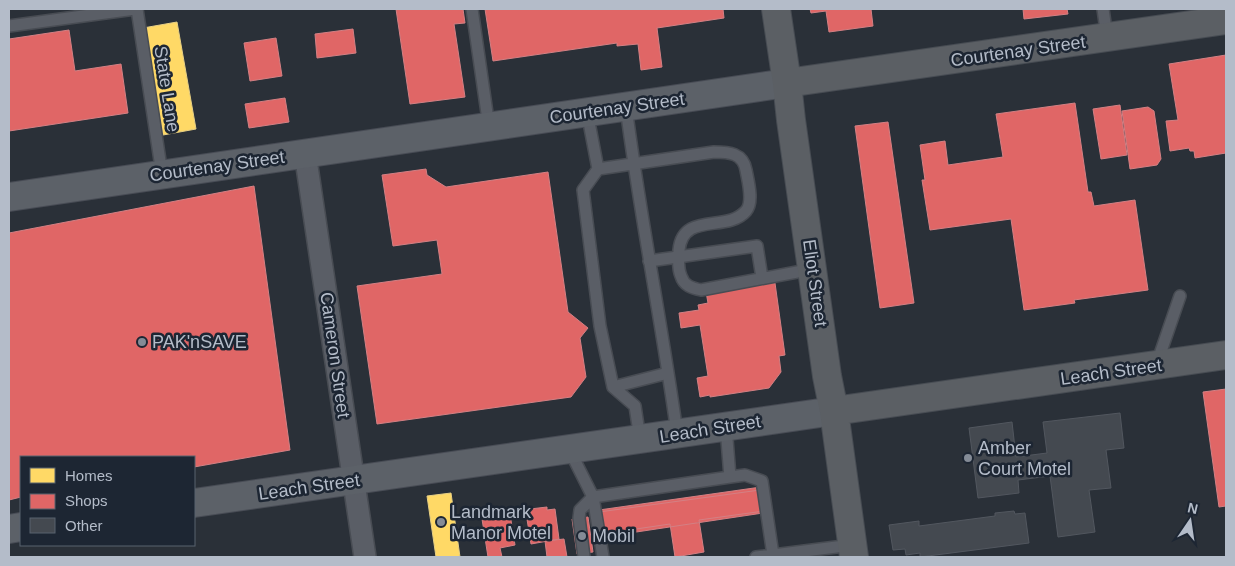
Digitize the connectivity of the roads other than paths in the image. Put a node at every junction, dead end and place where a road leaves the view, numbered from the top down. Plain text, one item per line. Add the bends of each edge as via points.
1 (136, 9) edge
2 (472, 9) edge
3 (776, 9) edge
4 (1103, 9) edge
5 (58, 14) edge
6 (1226, 20) edge
7 (9, 26) edge
8 (1107, 38) junction
9 (787, 84) junction
10 (626, 106) junction
11 (588, 112) junction
12 (489, 127) junction
13 (305, 153) junction
14 (633, 163) junction
15 (598, 169) junction
16 (162, 174) junction
17 (9, 197) edge
18 (679, 257) junction
19 (649, 261) junction
20 (813, 268) junction
21 (762, 278) junction
22 (1180, 296) dead end
23 (1226, 355) edge
24 (1156, 365) junction
25 (668, 373) junction
26 (613, 387) junction
27 (834, 411) junction
28 (726, 427) junction
29 (677, 434) junction
30 (640, 440) junction
31 (569, 449) junction
32 (730, 477) junction
33 (354, 481) junction
34 (593, 497) junction
35 (195, 503) edge
36 (853, 551) edge
37 (773, 555) junction
38 (365, 557) edge
39 (584, 557) edge
40 (603, 557) edge
41 (756, 557) edge

1 - 5 lane, State Lane
1 - 16 lane, State Lane
2 - 12 lane
3 - 9 highway, Eliot Street
4 - 8 lane
5 - 7 lane, State Lane
6 - 8 highway, Courtenay Street
8 - 9 highway, Courtenay Street
9 - 10 main road, Courtenay Street
9 - 20 highway, Eliot Street
10 - 11 main road, Courtenay Street
10 - 14 lane
11 - 12 main road, Courtenay Street
11 - 15 lane
12 - 13 main road, Courtenay Street
13 - 16 main road, Courtenay Street
13 - 33 street, Cameron Street
14 - 15 lane
14 - 18 lane via 714,152 736,154 742,158 749,186 749,207 732,220 694,226 684,234
14 - 19 lane
15 - 26 lane via 583,190 600,326
16 - 17 main road, Courtenay Street
18 - 19 lane
18 - 21 lane via 678,269 689,287 701,290
18 - 21 lane via 756,246
19 - 25 lane
20 - 21 lane
20 - 27 highway, Eliot Street
22 - 24 lane
23 - 24 highway, Leach Street
24 - 27 highway, Leach Street
25 - 26 lane
25 - 29 lane
26 - 30 lane via 635,406
27 - 28 main road, Leach Street
27 - 36 highway, Eliot Street
28 - 29 main road, Leach Street
28 - 32 lane
29 - 30 main road, Leach Street
30 - 31 main road, Leach Street
31 - 33 main road, Leach Street
31 - 34 lane
32 - 34 lane
32 - 37 lane via 745,475 762,481
33 - 35 main road, Leach Street
33 - 38 street, Cameron Street
34 - 39 lane via 580,510
34 - 40 lane
36 - 37 lane
37 - 41 lane

